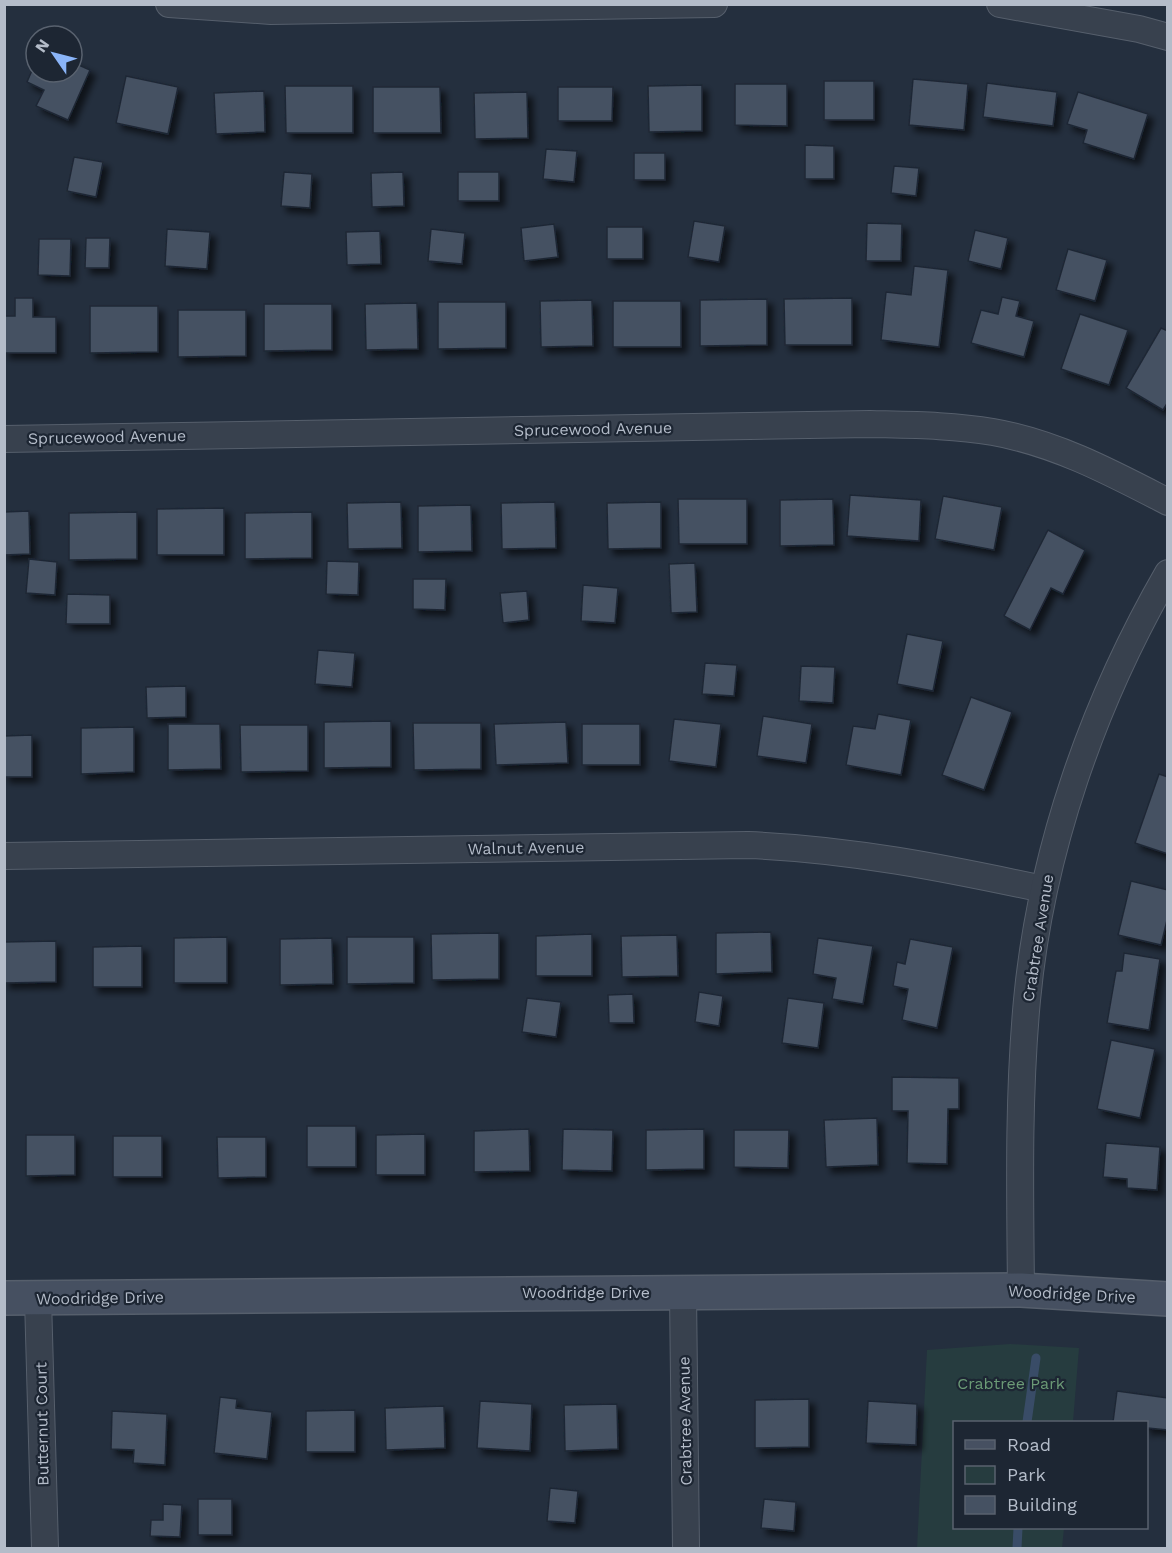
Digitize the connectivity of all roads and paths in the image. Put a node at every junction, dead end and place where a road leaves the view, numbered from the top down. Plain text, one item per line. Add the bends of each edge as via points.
1 (169, 4) edge
2 (714, 4) edge
3 (1000, 4) edge
4 (1096, 13) edge
5 (1167, 38) edge
6 (4, 439) edge
7 (1167, 502) edge
8 (1167, 573) edge
9 (4, 856) edge
10 (1043, 889) junction
11 (1021, 1290) junction
12 (683, 1293) junction
13 (4, 1298) edge
14 (38, 1299) junction
15 (1167, 1299) edge
16 (45, 1548) edge
17 (686, 1548) edge

1 - 2 street via 271,11
3 - 4 street
4 - 5 street
6 - 7 street, Sprucewood Avenue via 846,424 943,426 995,432 1040,444 1090,463
8 - 10 street, Crabtree Avenue via 1101,707 1073,784
9 - 10 street, Walnut Avenue via 748,845 807,847 906,860
10 - 11 street, Crabtree Avenue via 1027,999 1020,1104
11 - 12 street, Woodridge Drive
11 - 15 street, Woodridge Drive
12 - 14 street, Woodridge Drive
12 - 17 street, Crabtree Avenue
13 - 14 street, Woodridge Drive
14 - 16 street, Butternut Court

